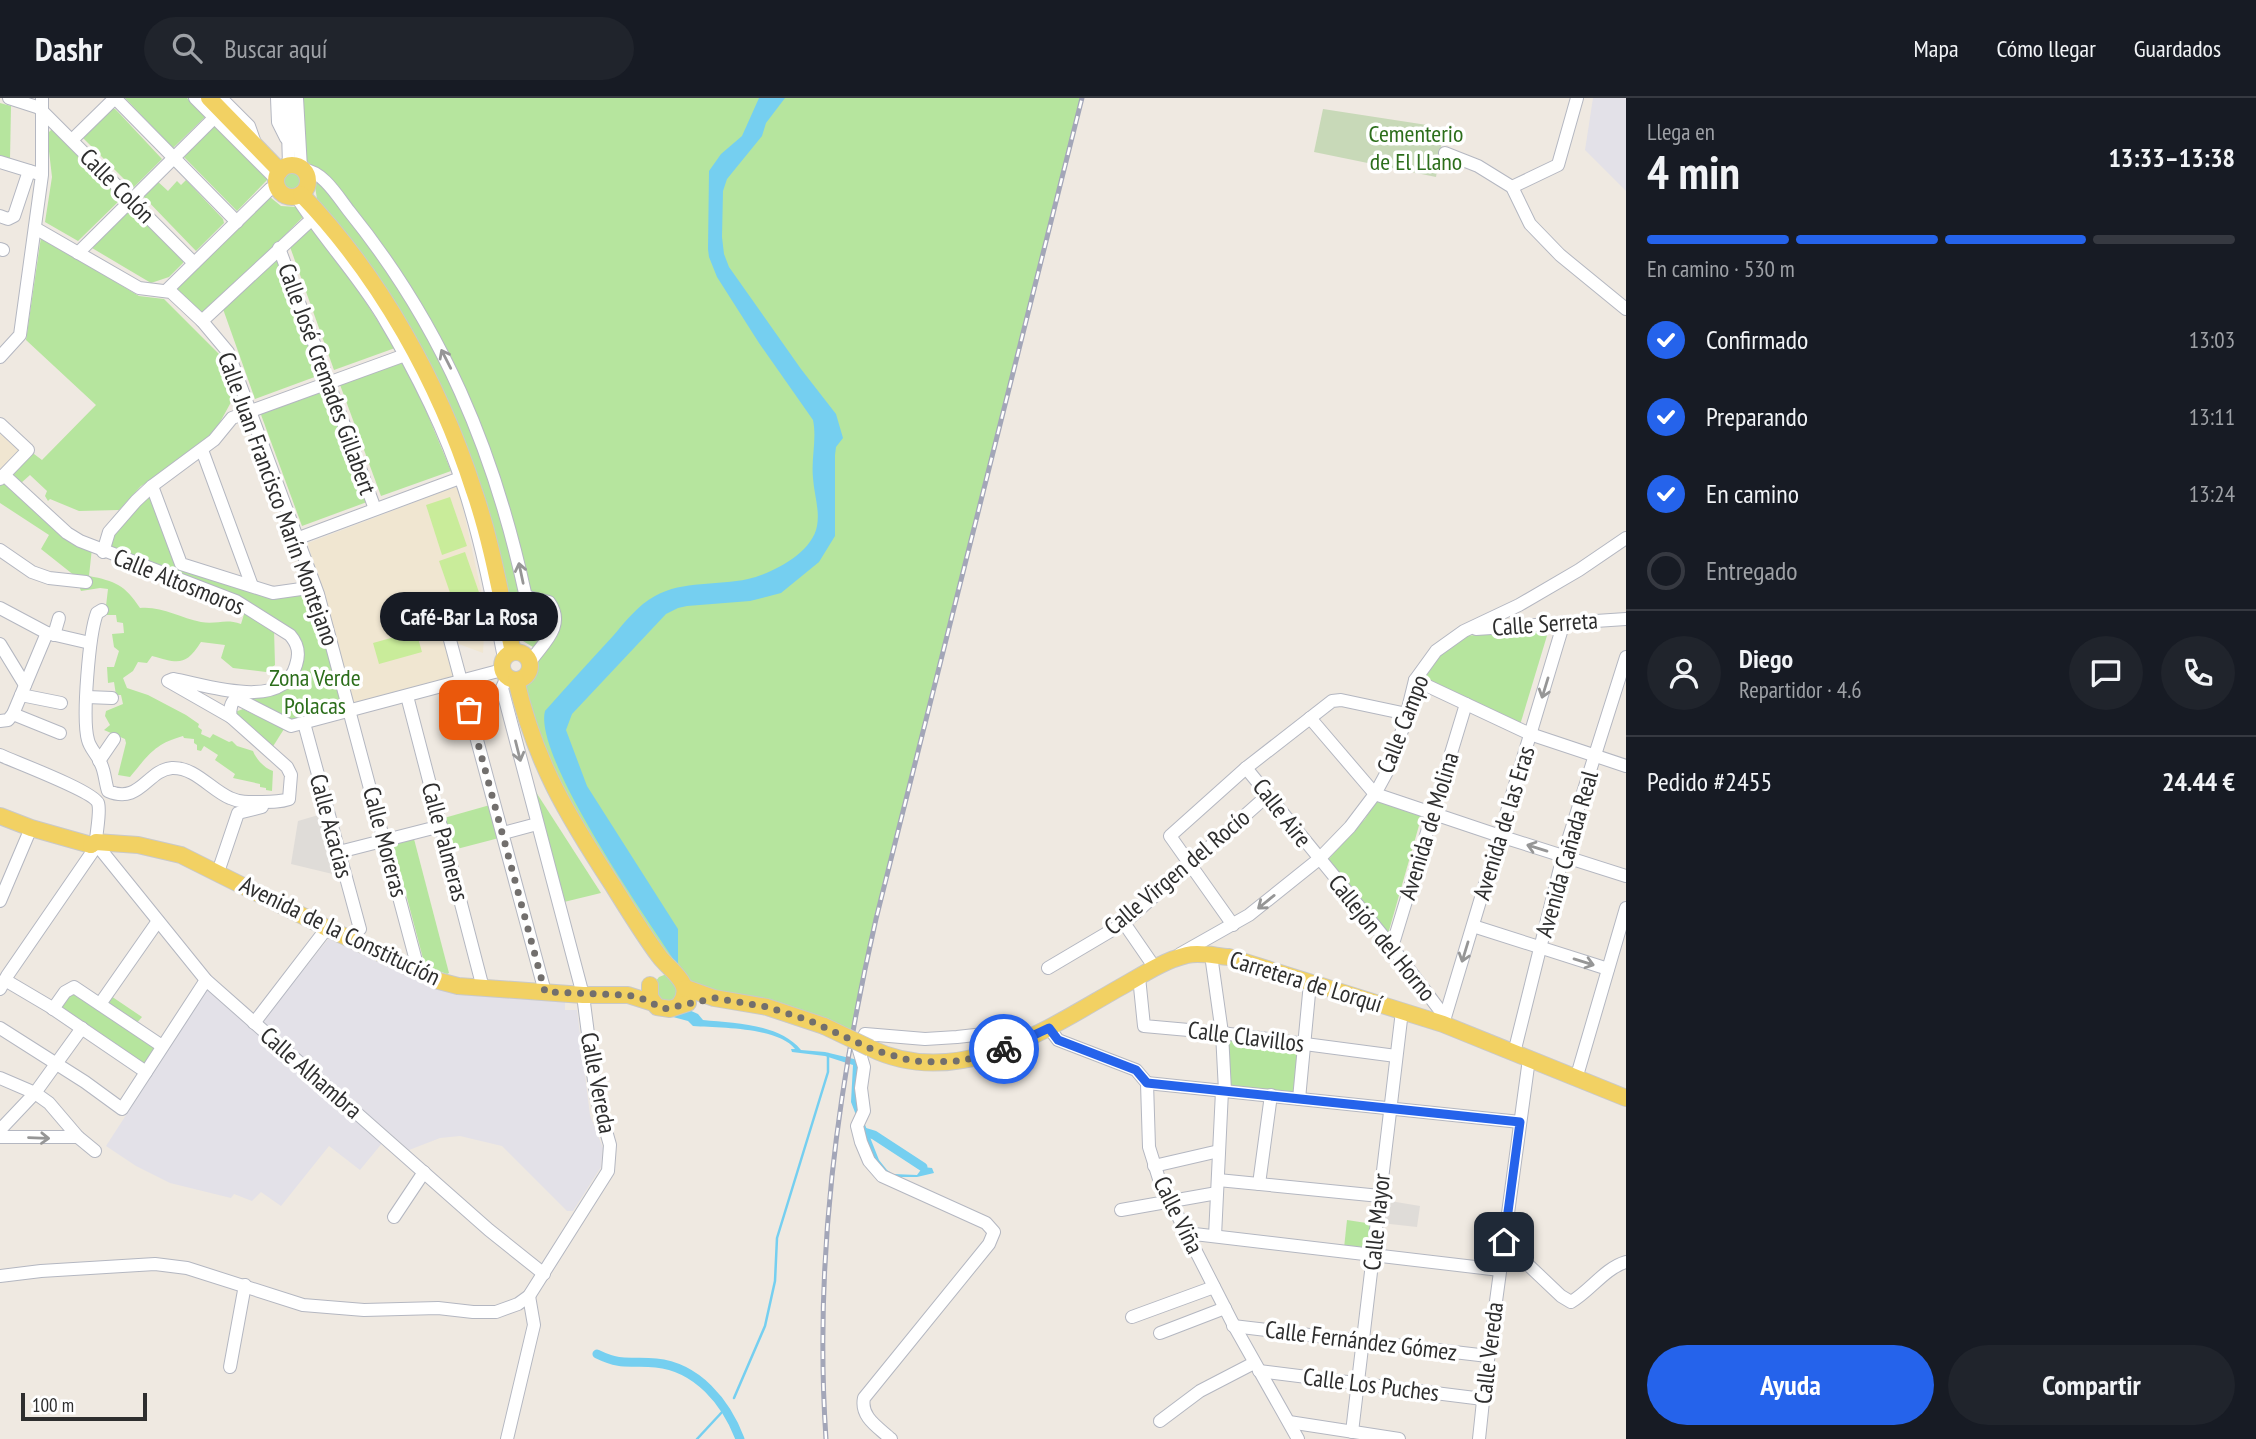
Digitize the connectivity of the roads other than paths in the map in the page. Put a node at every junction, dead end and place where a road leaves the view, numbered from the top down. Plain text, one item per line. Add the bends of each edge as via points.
1 (9, 98) edge
2 (115, 98) edge
3 (195, 98) edge
4 (209, 98) edge
5 (221, 98) edge
6 (277, 98) edge
7 (287, 98) edge
8 (297, 98) edge
9 (1577, 98) edge
10 (41, 105) edge
11 (214, 118) junction
12 (72, 140) junction
13 (289, 141) junction
14 (256, 146) junction
15 (1445, 153) dead end
16 (174, 158) junction
17 (0, 162) edge
18 (36, 173) junction
19 (288, 173) junction
20 (1512, 187) junction
21 (298, 195) junction
22 (131, 200) junction
23 (0, 216) edge
24 (312, 219) junction
25 (237, 222) junction
26 (35, 228) junction
27 (279, 248) junction
28 (78, 253) junction
29 (194, 263) junction
30 (167, 290) junction
31 (1626, 309) edge
32 (202, 321) junction
33 (405, 355) junction
34 (0, 357) edge
35 (329, 382) junction
36 (249, 410) junction
37 (0, 424) edge
38 (202, 450) junction
39 (2, 477) edge
40 (460, 478) junction
41 (152, 486) junction
42 (375, 509) junction
43 (1626, 538) edge
44 (296, 539) junction
45 (0, 550) edge
46 (103, 552) junction
47 (86, 582) dead end
48 (252, 586) junction
49 (315, 587) junction
50 (0, 608) edge
51 (102, 610) dead end
52 (59, 618) dead end
53 (1626, 619) edge
54 (1564, 622) junction
55 (1464, 631) junction
56 (51, 634) junction
57 (450, 640) dead end
58 (90, 643) junction
59 (0, 644) edge
60 (8, 657) junction
61 (1626, 657) edge
62 (530, 662) junction
63 (508, 668) junction
64 (0, 671) edge
65 (1415, 680) junction
66 (461, 681) junction
67 (23, 690) junction
68 (240, 695) junction
69 (407, 696) junction
70 (87, 697) junction
71 (112, 698) dead end
72 (61, 703) dead end
73 (1466, 704) junction
74 (350, 711) junction
75 (1407, 714) junction
76 (13, 715) junction
77 (231, 717) junction
78 (1310, 718) junction
79 (0, 721) edge
80 (304, 723) junction
81 (60, 733) dead end
82 (1530, 734) junction
83 (114, 739) dead end
84 (0, 755) edge
85 (1594, 756) junction
86 (99, 761) junction
87 (1626, 766) edge
88 (1246, 768) junction
89 (546, 773) junction
90 (525, 778) junction
91 (1375, 794) junction
92 (1268, 795) junction
93 (280, 802) junction
94 (1433, 815) junction
95 (0, 816) edge
96 (537, 824) junction
97 (441, 826) junction
98 (31, 828) junction
99 (503, 833) junction
100 (1500, 836) junction
101 (385, 841) junction
102 (96, 846) junction
103 (339, 852) junction
104 (1563, 856) junction
105 (1319, 859) junction
106 (1189, 864) junction
107 (218, 872) junction
108 (1626, 876) edge
109 (0, 901) edge
110 (1626, 908) edge
111 (158, 921) junction
112 (1124, 923) junction
113 (1233, 925) junction
114 (1472, 926) junction
115 (327, 928) junction
116 (359, 929) dead end
117 (653, 947) junction
118 (1392, 947) junction
119 (1540, 948) junction
120 (1211, 955) junction
121 (1161, 964) junction
122 (1048, 968) dead end
123 (1608, 969) junction
124 (419, 972) junction
125 (1139, 977) junction
126 (206, 980) junction
127 (653, 981) junction
128 (1310, 983) junction
129 (2, 984) edge
130 (483, 988) junction
131 (681, 989) junction
132 (545, 992) junction
133 (583, 995) junction
134 (628, 995) junction
135 (653, 1003) junction
136 (100, 1004) junction
137 (53, 1009) junction
138 (1402, 1012) junction
139 (1444, 1020) junction
140 (254, 1023) junction
141 (0, 1027) edge
142 (82, 1028) junction
143 (1049, 1028) junction
144 (1222, 1033) junction
145 (1031, 1036) junction
146 (1304, 1043) junction
147 (162, 1046) junction
148 (1396, 1056) junction
149 (1521, 1056) junction
150 (57, 1063) junction
151 (146, 1072) junction
152 (0, 1078) edge
153 (1576, 1079) junction
154 (1147, 1083) junction
155 (1223, 1091) junction
156 (35, 1093) junction
157 (1271, 1095) junction
158 (1298, 1098) junction
159 (1626, 1098) edge
160 (1389, 1108) junction
161 (1520, 1122) junction
162 (0, 1130) edge
163 (0, 1137) edge
164 (78, 1137) junction
165 (95, 1150) dead end
166 (1219, 1151) junction
167 (1154, 1166) junction
168 (424, 1172) junction
169 (1259, 1184) junction
170 (1217, 1186) junction
171 (1380, 1196) junction
172 (1171, 1202) junction
173 (1121, 1210) dead end
174 (394, 1217) dead end
175 (1186, 1233) junction
176 (1214, 1236) junction
177 (1504, 1242) junction
178 (1374, 1256) junction
179 (1626, 1262) edge
180 (1500, 1270) junction
181 (544, 1274) junction
182 (0, 1276) edge
183 (245, 1285) junction
184 (1214, 1287) junction
185 (529, 1296) junction
186 (1225, 1308) junction
187 (1132, 1317) dead end
188 (1233, 1325) junction
189 (1160, 1333) dead end
190 (1363, 1341) junction
191 (1488, 1356) junction
192 (230, 1367) dead end
193 (1257, 1367) junction
194 (1358, 1383) junction
195 (1483, 1399) junction
196 (1160, 1421) dead end
197 (1289, 1422) junction
198 (1352, 1432) junction
199 (507, 1439) edge
200 (891, 1439) edge
201 (1298, 1439) edge
202 (1399, 1439) edge
203 (1479, 1439) edge

1 - 10 street, Calle Colón
2 - 12 street
2 - 16 street
3 - 11 street
4 - 14 main road
5 - 14 street via 249,126
6 - 13 street via 278,122
7 - 13 street
8 - 19 street
9 - 20 street via 1558,165
10 - 12 street, Calle Colón
10 - 18 street
11 - 16 street
11 - 19 street
12 - 22 street, Calle Colón
13 - 19 street
14 - 19 main road
15 - 20 street
16 - 22 street
16 - 25 street
17 - 18 street
18 - 23 street via 14,216
18 - 26 street
19 - 21 main road via 307,183
19 - 21 main road via 282,193
19 - 25 street
62 -> 19 street via 553,634 552,606 525,593 496,477 457,382 387,261 334,193 315,172
20 - 31 street via 1530,224
21 - 24 street, Calle Vereda
21 - 63 main road via 333,230 381,296 439,401 482,514
22 - 28 street
22 - 29 street, Calle Colón
24 - 27 street
24 - 33 street, Calle Vereda via 370,297
25 - 29 street
26 - 28 street
26 - 34 street via 20,335
27 - 32 street
27 - 35 street, Calle José Cremades Gillabert
28 - 30 street via 139,288
29 - 30 street
30 - 32 street, Calle Juan Francisco Marín Montejano
32 - 36 street, Calle Juan Francisco Marín Montejano via 228,352
33 - 35 street
33 - 40 street, Calle Vereda
35 - 36 street
35 - 42 street, Calle José Cremades Gillabert
36 - 38 street via 232,418
36 - 44 street, Calle Juan Francisco Marín Montejano
37 - 39 street via 28,450
38 - 41 street
38 - 48 street
39 - 46 street, Calle Altosmoros via 67,533
40 - 42 street
40 - 63 street, Calle Vereda
41 - 46 street via 116,522
41 - 48 street via 181,564
42 - 44 street
43 - 55 street, Calle Campo via 1519,605
44 - 49 street, Calle Juan Francisco Marín Montejano
45 - 47 street via 32,572
46 - 68 street, Calle Altosmoros via 236,601 290,635 298,649 289,680 269,691
48 - 49 street via 273,593
49 - 74 street, Calle Juan Francisco Marín Montejano
50 - 56 street
51 - 58 street via 97,613
52 - 56 street
53 - 54 street, Calle Serreta
54 - 55 street, Calle Serreta
54 -> 82 street, Avenida de las Eras
55 - 65 street, Calle Campo via 1436,651
56 - 58 street
56 - 67 street
57 - 66 street
58 - 70 street
59 - 60 street
60 - 64 street
60 - 67 street
61 - 85 street, Avenida Cañada Real
62 - 63 main road via 527,674
62 - 63 main road via 522,653
63 - 66 street
63 - 89 main road
63 -> 90 street, Calle Vereda via 502,688
65 - 73 street
65 - 75 street, Calle Campo
66 - 69 street
66 - 99 street
67 - 72 street
67 - 76 street
68 - 77 street via 231,705
68 - 77 street via 168,681
68 - 80 street via 291,726
69 - 74 street
69 - 97 street, Calle Palmeras
70 - 71 street
70 - 86 street via 87,735
73 - 82 street
73 - 94 street, Avenida de Molina
74 - 80 street
74 - 101 street, Calle Moreras
75 - 78 street via 1341,700 1332,701
75 - 91 street, Calle Campo
76 - 79 street
76 - 81 street
77 - 93 street via 287,767 289,799
78 - 88 street
78 - 91 street
80 - 103 street, Calle Acacias
82 - 85 street
82 - 100 street, Avenida de las Eras
83 - 86 street
84 - 102 street via 95,799 99,810
85 - 87 street
85 - 104 street, Avenida Cañada Real
86 - 93 street via 113,793 139,790 161,772 175,768 239,802
88 - 92 street, Calle Aire
88 - 106 street via 1170,836
89 - 90 street
89 - 117 main road
90 - 96 street, Calle Vereda
91 - 94 street
91 - 105 street, Calle Campo
92 - 105 street, Calle Aire
92 - 106 street, Calle Virgen del Rocío
93 - 107 street via 238,813
94 - 100 street
94 - 118 street, Avenida de Molina
95 - 98 main road, Avenida de la Constitución
96 - 99 street
96 - 133 street, Calle Vereda
97 - 101 street
97 - 130 street, Calle Palmeras
98 - 102 main road, Avenida de la Constitución
98 - 109 street
99 - 132 street
104 -> 100 street
100 - 114 street, Avenida de las Eras
101 - 103 street
101 - 124 street, Calle Moreras
102 - 107 main road, Avenida de la Constitución via 156,848
102 - 111 street, Calle Alhambra
102 - 129 street
103 - 116 street, Calle Acacias
104 - 108 street
104 - 119 street, Avenida Cañada Real
105 -> 113 street, Calle Campo
105 - 118 street, Callejón del Horno
106 - 112 street, Calle Virgen del Rocío
106 - 113 street
107 - 115 main road, Avenida de la Constitución
110 - 123 street
111 - 126 street, Calle Alhambra
111 - 136 street
112 - 121 street
112 - 122 street, Calle Virgen del Rocío
113 - 121 street, Calle Campo
114 - 119 street
114 -> 139 street, Avenida de las Eras
115 - 124 main road, Avenida de la Constitución
115 - 140 street
117 - 127 main road via 657,968
117 - 131 main road
118 - 139 street, Callejón del Horno
119 -> 123 street
119 - 149 street, Avenida Cañada Real
120 - 121 main road, Carretera de Lorquí via 1190,954
120 - 128 main road, Carretera de Lorquí
120 - 144 street
121 - 125 main road, Carretera de Lorquí
123 - 153 street
124 - 130 main road, Avenida de la Constitución via 458,986
125 - 143 main road, Carretera de Lorquí
125 - 144 street, Calle Clavillos via 1144,1026
126 - 140 street, Calle Alhambra
126 - 147 street
127 - 131 main road via 664,973
127 - 134 main road
127 - 135 main road
128 - 138 main road, Carretera de Lorquí
128 - 146 street
129 - 137 street
130 - 132 main road, Avenida de la Constitución
131 - 135 main road via 670,1009
131 - 145 main road, Carretera de Lorquí, bridge via 767,1007 905,1059 954,1062 983,1056
132 - 133 main road, Avenida de la Constitución
133 - 134 main road, Avenida de la Constitución
133 - 181 street, Calle Vereda via 596,1096 610,1145 607,1171
134 - 135 main road
136 - 137 street via 74,987
136 - 147 street
137 - 142 street
138 - 139 main road, Carretera de Lorquí
138 - 148 street, Calle Mayor
139 - 149 main road, Carretera de Lorquí
140 - 168 street, Calle Alhambra
141 - 150 street
142 - 150 street
142 - 151 street
143 - 145 main road, Carretera de Lorquí
143 - 154 street via 1058,1040 1136,1070
144 - 146 street, Calle Clavillos
144 - 155 street
145 - 200 street via 1020,1030 925,1039 865,1034 858,1047 864,1067 864,1111 857,1126 869,1161 882,1176 986,1223 994,1232 864,1398 866,1416
146 - 148 street, Calle Clavillos
146 - 158 street
147 - 151 street
148 - 160 street, Calle Mayor
149 - 153 main road, Carretera de Lorquí
149 - 161 street, Calle Vereda
150 - 151 street via 122,1109
150 - 156 street
152 - 156 street
153 - 159 main road, Carretera de Lorquí
154 - 155 street
154 - 167 street, Calle Viña via 1147,1135
155 - 157 street
155 - 166 street
156 - 162 street
156 - 164 street
157 - 158 street
157 - 169 street
158 - 160 street
160 - 161 street
160 - 171 street, Calle Mayor
161 - 177 street, Calle Vereda
163 -> 164 street
164 - 165 street
166 - 167 street
166 - 170 street
167 - 172 street, Calle Viña
168 - 174 street
168 - 181 street, Calle Alhambra
169 - 170 street
169 - 171 street
170 - 172 street
170 - 176 street
171 - 178 street, Calle Mayor
172 - 173 street
172 - 175 street, Calle Viña
175 - 176 street
175 - 184 street, Calle Viña
176 - 178 street
177 - 179 street via 1571,1302
177 - 180 street, Calle Vereda
178 - 180 street
178 - 190 street, Calle Mayor
180 - 191 street, Calle Vereda
181 - 185 street, Calle Vereda
182 - 183 street via 156,1264
183 - 185 street, Calle Vereda via 303,1305 364,1310 496,1312
183 - 192 street
184 - 186 street, Calle Viña
184 - 187 street
185 - 199 street via 534,1325
186 - 188 street, Calle Viña
186 - 189 street
188 - 190 street, Calle Fernández Gómez
188 - 193 street, Calle Viña
190 - 191 street, Calle Fernández Gómez
190 - 194 street, Calle Mayor
191 - 195 street, Calle Vereda
193 - 194 street, Calle Los Puches
193 - 196 street via 1200,1391
193 - 197 street, Calle Viña
194 - 195 street, Calle Los Puches
194 - 198 street, Calle Mayor
195 - 203 street, Calle Vereda
197 - 198 street
197 - 201 street, Calle Viña
198 - 202 street

